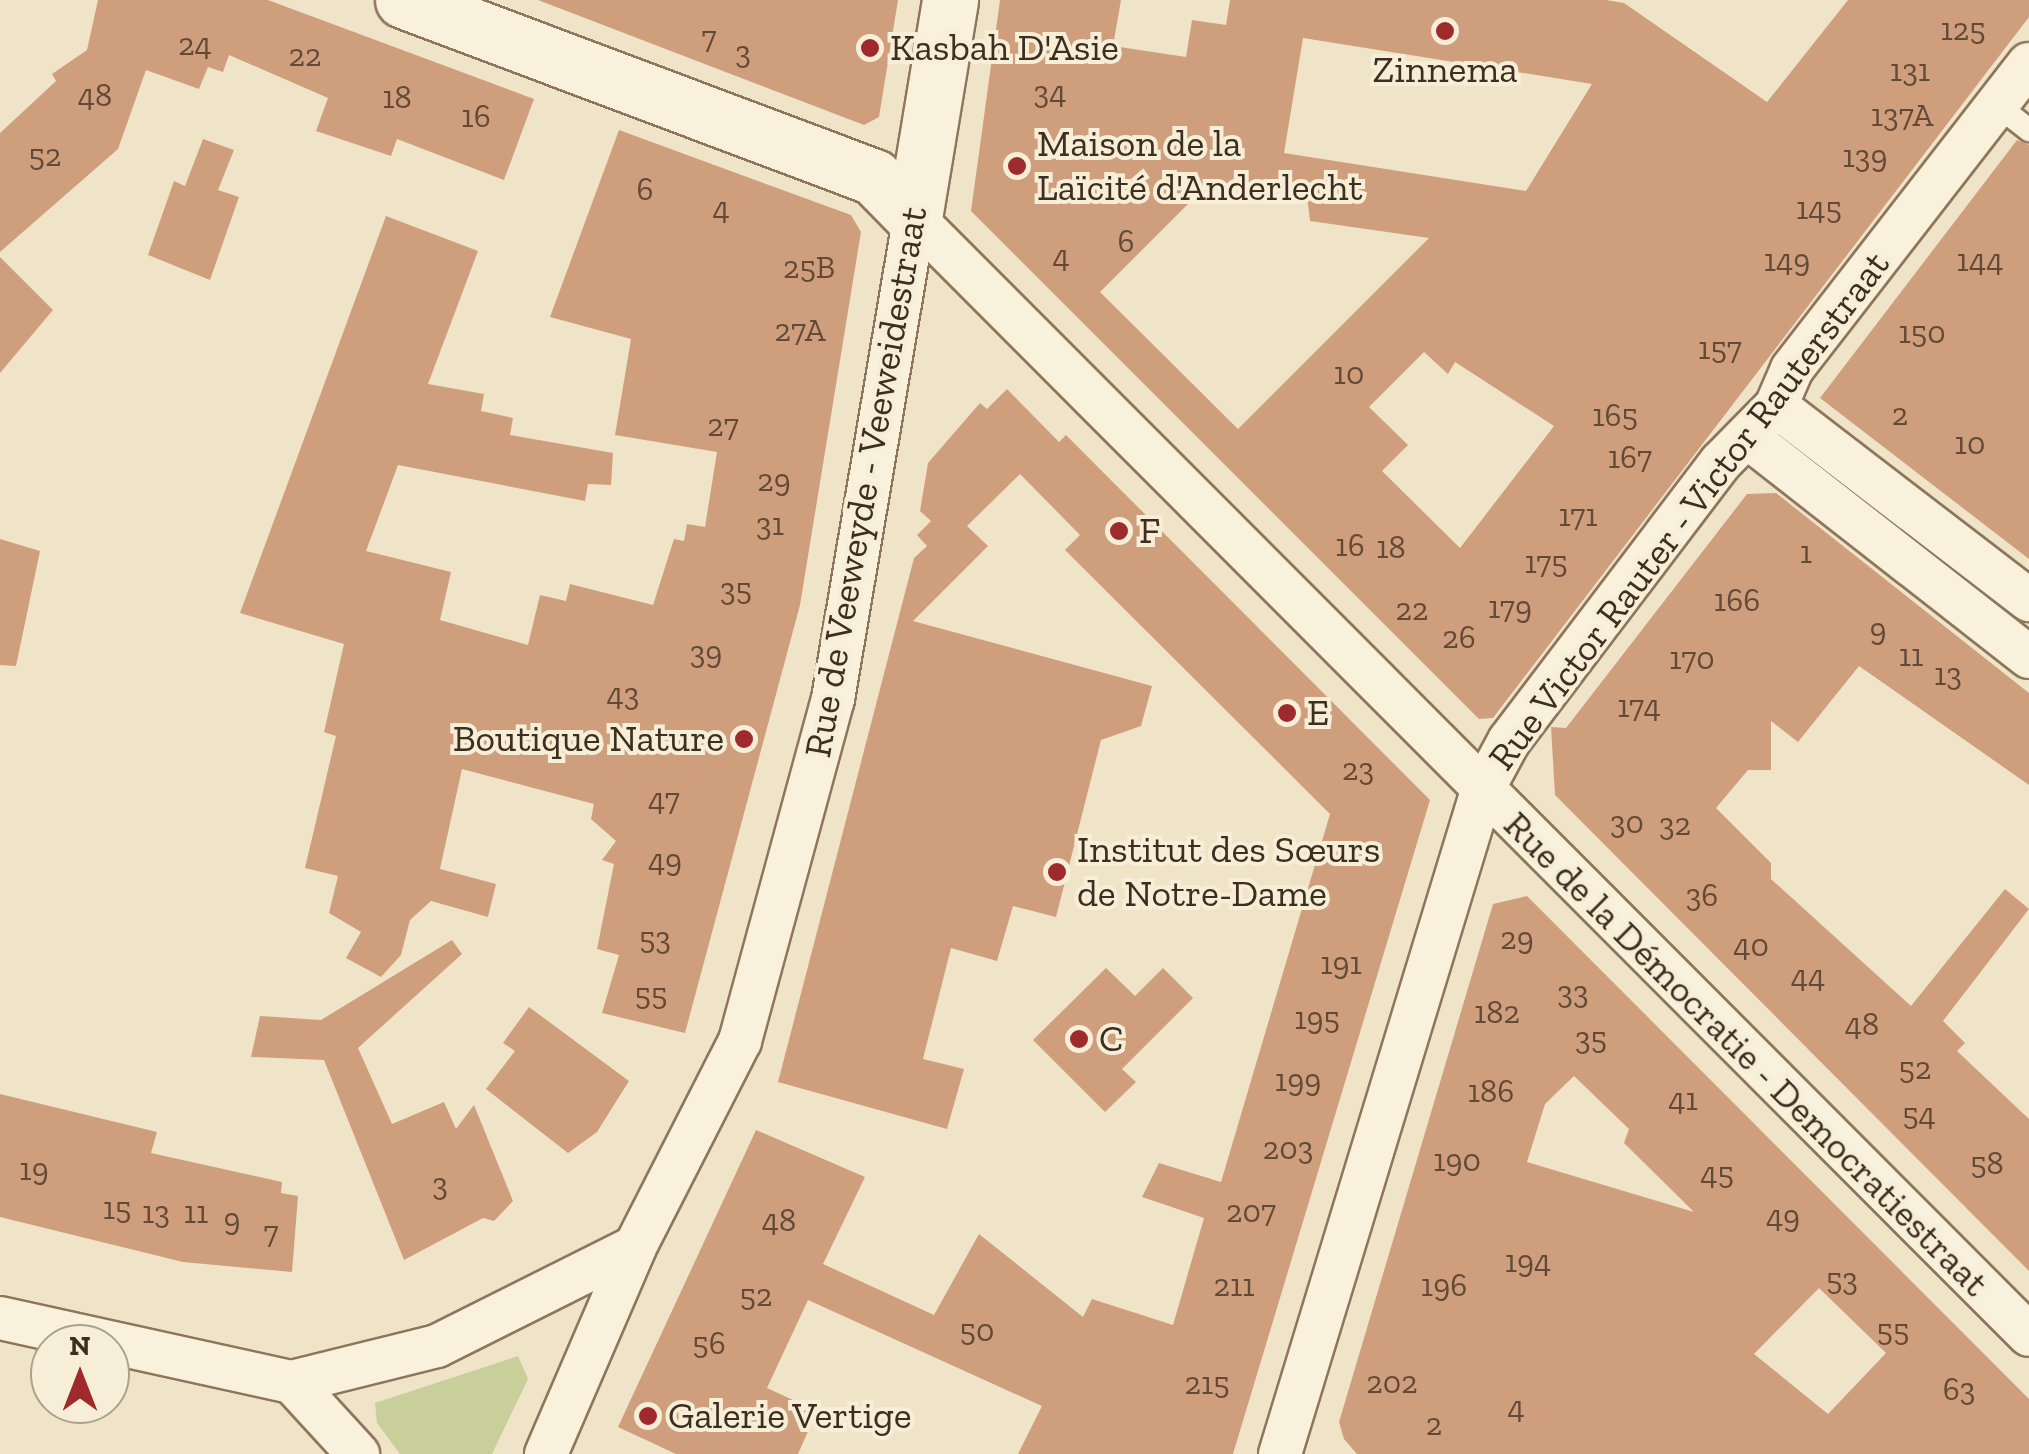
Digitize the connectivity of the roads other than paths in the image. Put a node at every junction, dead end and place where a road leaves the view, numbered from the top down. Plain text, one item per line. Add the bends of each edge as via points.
1 (403, 0) edge
2 (950, 0) edge
3 (2029, 64) edge
4 (2013, 118) edge
5 (914, 218) junction
6 (1776, 406) junction
7 (1750, 439) junction
8 (2029, 600) edge
9 (2029, 657) edge
10 (1482, 791) junction
11 (634, 1247) junction
12 (0, 1318) edge
13 (2029, 1336) edge
14 (292, 1382) junction
15 (358, 1454) edge
16 (546, 1454) edge
17 (1281, 1454) edge

1 - 5 street via 874,177
2 - 5 street, Rue de Veeweyde - Veeweidestraat
3 - 4 street, Rue Victor Rauter - Victor Rauterstraat
4 - 6 street, Rue Victor Rauter - Victor Rauterstraat via 1792,368
5 - 10 street, Rue de la Démocratie - Democratiestraat
5 - 11 street, Rue de Veeweyde - Veeweidestraat via 834,698 740,1041
6 - 7 street, Rue Victor Rauter - Victor Rauterstraat
6 - 8 street
7 - 9 street
7 - 10 street, Rue Victor Rauter - Victor Rauterstraat via 1720,462 1509,741
10 - 13 street, Rue de la Démocratie - Democratiestraat
10 - 17 street, Rue Victor Rauter - Victor Rauterstraat
11 - 14 street via 437,1346
11 - 16 street, Rue de Veeweyde - Veeweidestraat
12 - 14 street
14 - 15 street

